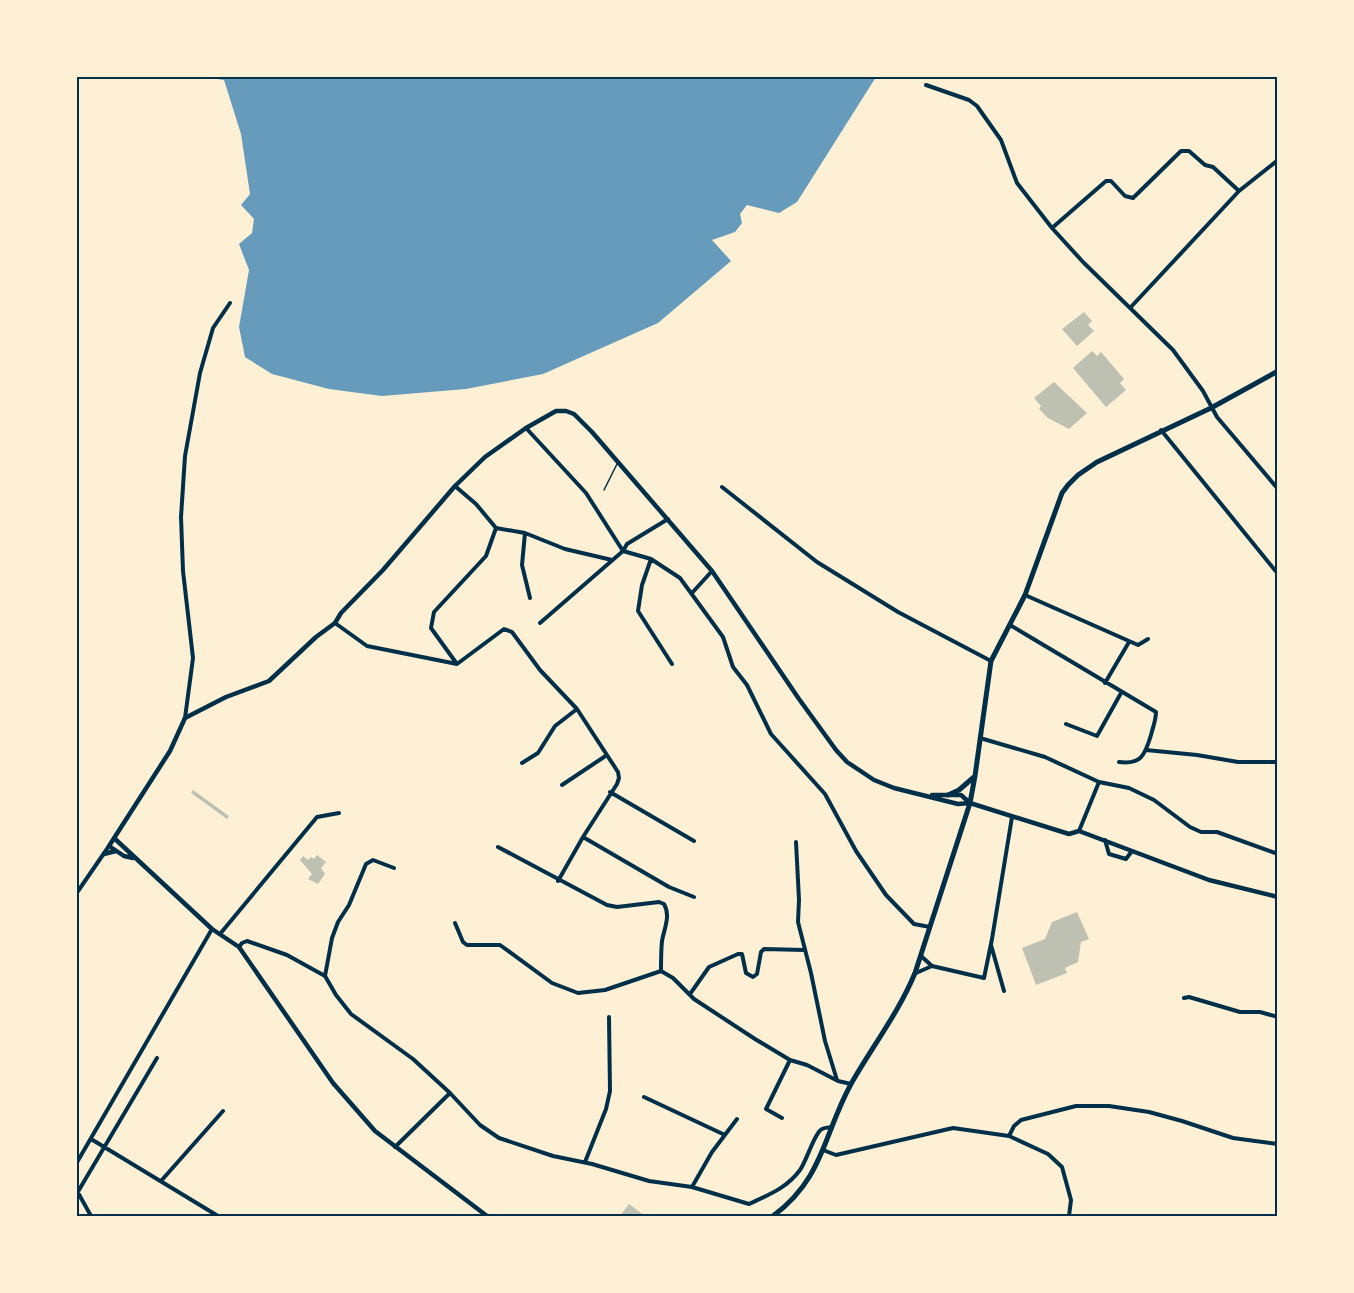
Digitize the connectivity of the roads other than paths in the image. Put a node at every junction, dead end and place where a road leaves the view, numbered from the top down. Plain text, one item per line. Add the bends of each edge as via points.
1 (926, 85) dead end
2 (1278, 160) edge
3 (1239, 191) junction
4 (1052, 228) junction
5 (230, 303) dead end
6 (1130, 308) junction
7 (1278, 370) edge
8 (1210, 408) junction
9 (526, 428) junction
10 (1161, 430) junction
11 (619, 462) junction
12 (455, 486) junction
13 (722, 487) dead end
14 (1278, 489) edge
15 (604, 490) dead end
16 (668, 519) junction
17 (496, 528) junction
18 (525, 533) junction
19 (623, 551) junction
20 (651, 559) junction
21 (612, 560) junction
22 (712, 571) junction
23 (1278, 574) edge
24 (692, 593) junction
25 (1024, 595) junction
26 (530, 598) dead end
27 (335, 623) junction
28 (540, 623) dead end
29 (1009, 625) junction
30 (1148, 639) dead end
31 (1130, 642) junction
32 (991, 661) junction
33 (457, 664) junction
34 (672, 664) dead end
35 (1105, 683) junction
36 (1121, 693) junction
37 (577, 709) junction
38 (185, 718) junction
39 (1066, 724) dead end
40 (980, 738) junction
41 (1146, 750) junction
42 (607, 755) junction
43 (1119, 762) dead end
44 (1278, 762) edge
45 (522, 764) dead end
46 (975, 776) junction
47 (1099, 782) junction
48 (562, 784) dead end
49 (610, 792) junction
50 (926, 795) junction
51 (948, 795) junction
52 (970, 803) junction
53 (339, 813) dead end
54 (1012, 817) junction
55 (120, 830) junction
56 (1079, 831) junction
57 (583, 837) junction
58 (114, 838) junction
59 (1105, 840) junction
60 (694, 841) dead end
61 (796, 842) dead end
62 (122, 844) junction
63 (109, 846) junction
64 (498, 847) dead end
65 (1132, 850) junction
66 (116, 851) junction
67 (104, 854) junction
68 (1278, 854) edge
69 (133, 858) junction
70 (394, 868) dead end
71 (558, 881) junction
72 (76, 894) edge
73 (694, 897) dead end
74 (1278, 897) edge
75 (454, 923) dead end
76 (930, 927) junction
77 (212, 929) junction
78 (220, 934) junction
79 (991, 945) junction
80 (238, 948) junction
81 (804, 950) junction
82 (921, 956) junction
83 (932, 966) junction
84 (661, 970) junction
85 (915, 973) junction
86 (325, 976) junction
87 (1004, 991) dead end
88 (690, 994) junction
89 (1184, 998) dead end
90 (609, 1017) dead end
91 (1278, 1017) edge
92 (157, 1058) dead end
93 (790, 1060) junction
94 (838, 1081) junction
95 (851, 1084) junction
96 (450, 1093) junction
97 (644, 1097) dead end
98 (224, 1112) dead end
99 (782, 1118) dead end
100 (737, 1119) dead end
101 (832, 1127) junction
102 (725, 1135) junction
103 (1010, 1135) junction
104 (91, 1139) junction
105 (1278, 1144) edge
106 (103, 1147) junction
107 (395, 1147) junction
108 (823, 1150) junction
109 (585, 1162) junction
110 (76, 1164) edge
111 (161, 1181) junction
112 (692, 1186) junction
113 (77, 1192) edge
114 (91, 1216) edge
115 (218, 1216) edge
116 (487, 1216) edge
117 (773, 1216) edge
118 (1069, 1216) edge

1 - 4 street via 976,105 1001,140 1017,183
2 - 3 street
3 - 4 street via 1214,167 1205,165 1189,151 1181,151 1133,198 1106,181
3 - 6 street
4 - 6 street
5 - 38 street via 213,328 206,350 185,456 182,560 193,658
6 - 8 street via 1173,350 1203,391
7 - 8 main road
8 - 10 main road
8 - 14 street
9 - 11 street via 556,411 566,411 574,414
9 - 12 street via 485,457
9 - 19 street via 586,493
10 - 23 street
10 - 25 main road via 1097,462 1068,485
11 - 15 lane
11 - 16 street
12 - 17 street
12 - 27 street
13 - 32 street via 817,562 898,612
16 - 19 street via 627,544
16 - 22 street
17 - 18 street
17 - 33 street via 486,556 431,620 431,628
18 - 21 street via 565,549
18 - 26 street via 522,565
19 - 20 street
19 - 21 street
20 - 24 street via 680,578
20 - 34 street via 638,611
21 - 28 street
22 - 24 street
22 - 50 street via 841,756 874,780
24 - 76 street via 723,637 733,667 747,685 771,734 825,794 886,895 914,924
25 - 29 main road
25 - 31 street
27 - 33 street via 367,646
27 - 38 street via 269,681
29 - 32 main road
29 - 35 street
30 - 31 street via 1138,645
31 - 35 street
32 - 40 main road
33 - 37 street via 507,630
35 - 36 street
36 - 39 street via 1097,736
36 - 41 street via 1156,712
37 - 42 street
37 - 45 street via 555,726 538,753
38 - 55 street via 170,751
40 - 46 main road
40 - 47 street via 1045,756
41 - 43 street via 1140,759
41 - 44 street via 1238,762
42 - 48 street
42 - 49 street via 619,778
46 - 51 main road
46 - 52 main road
47 - 56 street
47 - 68 street via 1143,793 1201,832 1217,832
49 - 57 street
49 - 60 street
50 - 51 street
50 - 52 street via 958,804
51 - 52 street via 961,795
52 - 54 street
52 - 76 main road
53 - 78 street via 317,817
54 - 56 street via 1069,834
54 - 79 street
55 - 58 street
55 - 62 street
56 - 59 street
57 - 71 street
57 - 73 street via 669,887
58 - 62 street
58 - 63 street
59 - 65 street
59 - 65 street via 1109,854 1126,860
61 - 81 street via 798,922
62 - 69 street
63 - 66 street
63 - 67 street
64 - 71 street
65 - 74 street via 1209,880
66 - 67 street
66 - 69 street
67 - 72 street
69 - 77 street
70 - 86 street via 374,860 366,864 332,938
71 - 84 street via 607,905 659,902 666,906
75 - 84 street via 467,945 500,945 552,983 578,993 605,990
76 - 82 main road
77 - 78 street
77 - 104 street
78 - 80 street
79 - 83 street via 984,978
79 - 87 street
80 - 86 street via 247,941 287,955
80 - 107 street via 333,1083 375,1131
81 - 88 street via 764,950 758,974 753,977 746,974 744,957 738,954 709,967
81 - 94 street
82 - 83 street
82 - 85 main road
83 - 85 street
84 - 88 street
85 - 95 main road via 902,1002
86 - 96 street via 351,1014 413,1059
88 - 93 street
89 - 91 street
90 - 109 street via 610,1091
92 - 106 street
93 - 94 street
93 - 99 street via 766,1109
94 - 95 street
95 - 101 main road
96 - 107 street
96 - 109 street via 480,1125 499,1138
97 - 102 street
98 - 111 street
100 - 102 street
101 - 108 main road
101 - 112 street via 822,1128 790,1182 749,1204
102 - 112 street
103 - 105 street via 1021,1120 1076,1106 1109,1106 1171,1118 1233,1138
103 - 108 street via 953,1128 836,1155
103 - 118 street via 1048,1154 1062,1167 1071,1200
104 - 106 street
104 - 110 street
106 - 111 street
106 - 113 street
107 - 116 street
108 - 117 main road via 804,1187
109 - 112 street via 649,1181
111 - 115 street
113 - 114 street

